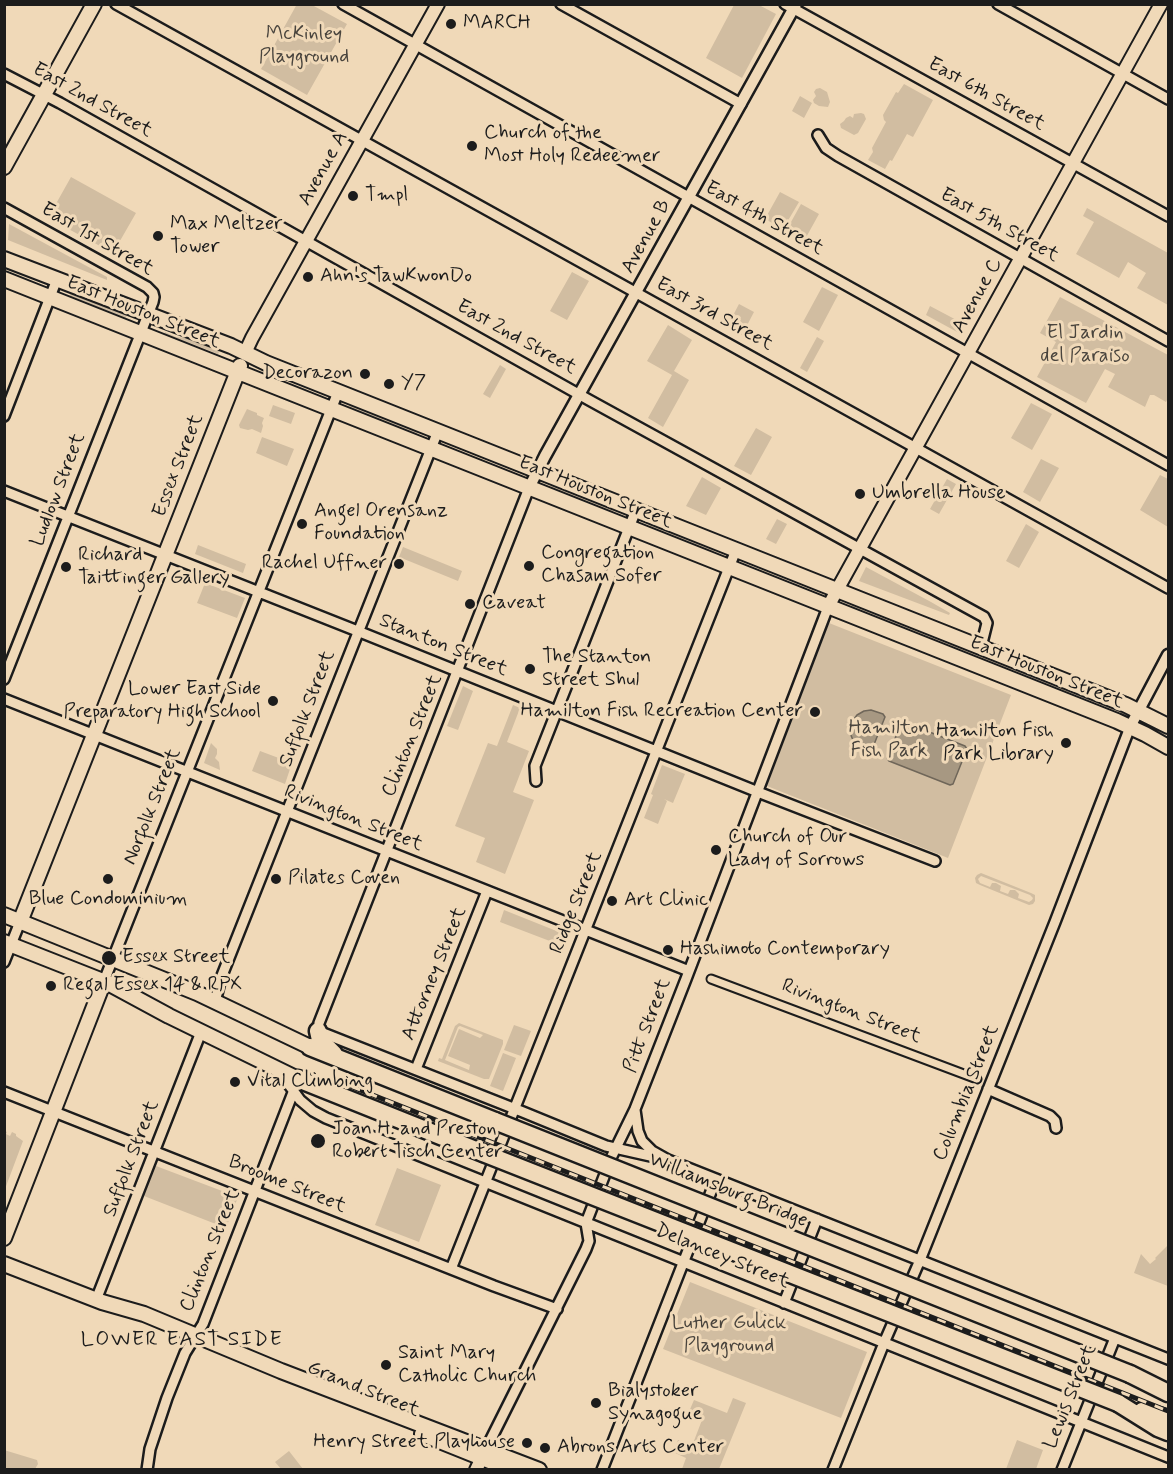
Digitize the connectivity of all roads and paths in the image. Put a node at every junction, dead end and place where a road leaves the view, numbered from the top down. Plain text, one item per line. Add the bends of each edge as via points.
1 (94, 4) edge
2 (116, 4) edge
3 (343, 4) edge
4 (438, 4) edge
5 (561, 4) edge
6 (998, 4) edge
7 (1161, 4) edge
8 (792, 6) edge
9 (416, 45) junction
10 (4, 74) edge
11 (1123, 74) junction
12 (44, 95) junction
13 (1168, 99) edge
14 (741, 104) junction
15 (818, 135) dead end
16 (362, 141) junction
17 (1073, 164) junction
18 (4, 167) edge
19 (689, 198) junction
20 (4, 208) edge
21 (1168, 216) edge
22 (307, 240) junction
23 (4, 259) edge
24 (1020, 259) junction
25 (4, 279) edge
26 (57, 279) junction
27 (637, 293) junction
28 (50, 297) junction
29 (148, 314) junction
30 (140, 333) junction
31 (1168, 341) edge
32 (246, 353) junction
33 (968, 353) junction
34 (238, 372) junction
35 (338, 392) junction
36 (580, 394) junction
37 (331, 410) junction
38 (4, 416) edge
39 (438, 431) junction
40 (916, 447) junction
41 (430, 448) junction
42 (1168, 465) edge
43 (538, 471) junction
44 (529, 488) junction
45 (4, 491) edge
46 (636, 510) junction
47 (68, 516) junction
48 (629, 527) junction
49 (859, 549) junction
50 (736, 550) junction
51 (165, 555) junction
52 (729, 567) junction
53 (1168, 588) edge
54 (837, 590) junction
55 (258, 592) junction
56 (828, 607) junction
57 (358, 632) junction
58 (981, 647) junction
59 (1168, 655) edge
60 (458, 672) junction
61 (4, 679) edge
62 (4, 699) edge
63 (1139, 710) junction
64 (556, 711) junction
65 (1168, 726) edge
66 (1131, 727) junction
67 (94, 735) junction
68 (1168, 747) edge
69 (656, 751) junction
70 (188, 772) junction
71 (536, 781) dead end
72 (758, 792) junction
73 (287, 812) junction
74 (387, 851) junction
75 (934, 861) dead end
76 (487, 891) junction
77 (4, 915) edge
78 (20, 922) junction
79 (585, 930) junction
80 (8, 943) edge
81 (114, 959) junction
82 (4, 962) edge
83 (689, 971) junction
84 (711, 979) dead end
85 (105, 981) junction
86 (215, 1002) junction
87 (318, 1031) junction
88 (201, 1032) junction
89 (310, 1047) joint
90 (337, 1057) junction
91 (416, 1070) junction
92 (977, 1079) dead end
93 (296, 1086) junction
94 (988, 1089) junction
95 (4, 1092) edge
96 (514, 1108) junction
97 (635, 1109) junction
98 (54, 1112) junction
99 (1056, 1128) dead end
100 (616, 1149) junction
101 (154, 1151) junction
102 (668, 1160) junction
103 (716, 1179) junction
104 (485, 1183) junction
105 (254, 1191) junction
106 (817, 1219) junction
107 (586, 1224) junction
108 (4, 1238) edge
109 (920, 1260) junction
110 (684, 1263) junction
111 (4, 1264) edge
112 (451, 1269) junction
113 (99, 1301) junction
114 (784, 1303) junction
115 (557, 1309) junction
116 (193, 1338) junction
117 (1115, 1338) junction
118 (884, 1343) junction
119 (1168, 1359) edge
120 (1130, 1374) junction
121 (1168, 1387) edge
122 (1168, 1393) edge
123 (1118, 1403) junction
124 (1168, 1419) edge
125 (1080, 1422) junction
126 (1168, 1432) edge
127 (1168, 1457) edge
128 (481, 1459) edge
129 (147, 1470) edge
130 (512, 1470) edge
131 (539, 1470) edge
132 (602, 1470) edge
133 (833, 1470) edge
134 (1062, 1470) edge

1 - 12 main road
2 - 16 street, East 3rd Street
3 - 9 street, East 4th Street
4 - 9 main road, Avenue A
5 - 14 street
6 - 11 street
7 - 11 main road, Avenue C
8 - 14 street, Avenue B
8 - 17 street, East 6th Street
9 - 16 main road, Avenue A
9 - 19 street, East 4th Street
10 - 12 street, East 2nd Street
11 - 13 street
11 - 17 main road, Avenue C
12 - 18 main road
12 - 22 street, East 2nd Street
14 - 19 street, Avenue B
15 - 24 street, East 5th Street via 826,148 838,156
16 - 22 main road, Avenue A
16 - 27 street, East 3rd Street
17 - 21 street, East 6th Street
17 - 24 main road, Avenue C
19 - 27 street, Avenue B
19 - 33 street, East 4th Street
20 - 29 street, East 1st Street via 147,287 154,297
22 - 32 main road, Avenue A
22 - 36 street, East 2nd Street
23 - 26 main road, East Houston Street
24 - 31 street, East 5th Street
24 - 33 main road, Avenue C
25 - 28 main road, East Houston Street
26 - 28 street
26 - 29 main road, East Houston Street
27 - 36 street, Avenue B
27 - 40 street, East 3rd Street
28 - 30 main road, East Houston Street
28 - 38 street
29 - 30 street, Ludlow Street
29 - 32 main road, East Houston Street
30 - 34 main road, East Houston Street
30 - 47 street, Ludlow Street
32 - 34 main road, Essex Street
32 - 35 main road, East Houston Street
33 - 40 main road, Avenue C
33 - 42 street, East 4th Street
34 - 37 main road, East Houston Street
34 - 51 main road, Essex Street
35 - 37 street, Norfolk Street
35 - 39 main road, East Houston Street
36 - 43 street, Avenue B
36 - 49 street, East 2nd Street
37 - 41 main road, East Houston Street
37 - 55 street, Norfolk Street
39 - 41 street, Suffolk Street
39 - 43 main road, East Houston Street
40 - 49 main road, Avenue C
40 - 53 street, East 3rd Street
41 - 44 main road, East Houston Street
41 - 57 street, Suffolk Street
43 - 44 street, Avenue B
43 - 46 main road, East Houston Street
44 - 48 main road, East Houston Street
44 - 60 street, Clinton Street
45 - 47 street, Stanton Street
46 - 48 street
46 - 50 main road, East Houston Street
47 - 51 street, Stanton Street
47 - 61 street, Ludlow Street
48 - 52 main road, East Houston Street
48 - 64 street
49 - 54 main road, Avenue C
49 - 58 street, East 2nd Street via 984,617 987,623
50 - 52 street, Ridge Street
50 - 54 main road, East Houston Street
51 - 55 street, Stanton Street
51 - 67 main road, Essex Street
52 - 56 main road, East Houston Street
52 - 69 street, Ridge Street
54 - 56 main road, Avenue C
54 - 58 main road, East Houston Street
55 - 57 street, Stanton Street
55 - 70 street, Norfolk Street
56 - 66 main road, East Houston Street
56 - 72 street, Pitt Street
57 - 60 street, Stanton Street
57 - 73 street, Suffolk Street
58 - 63 main road, East Houston Street
59 - 63 street
60 - 64 street, Stanton Street
60 - 74 street, Clinton Street
62 - 67 street, Rivington Street
63 - 65 main road, East Houston Street
63 - 66 street
64 - 69 street, Stanton Street
64 - 71 street via 535,766
66 - 68 main road, East Houston Street
66 - 94 street, Columbia Street
67 - 70 street, Rivington Street
67 - 78 main road, Essex Street
69 - 72 street, Stanton Street
69 - 79 street, Ridge Street
70 - 73 street, Rivington Street
70 - 81 street, Norfolk Street
72 - 75 street, Stanton Street
72 - 83 street, Pitt Street
73 - 74 street, Rivington Street
73 - 86 street, Suffolk Street
74 - 76 street, Rivington Street
74 - 87 street, Clinton Street
76 - 79 street, Rivington Street
76 - 91 street, Attorney Street
77 - 78 main road
78 - 80 street, Essex Street
78 - 81 main road
79 - 83 street, Rivington Street
79 - 96 street, Ridge Street
80 - 82 street, Essex Street
80 - 85 main road, Delancey Street
81 - 85 street, Norfolk Street
81 - 86 main road
83 - 97 street, Pitt Street
84 - 92 street, Rivington Street
85 - 88 main road, Delancey Street
85 - 98 main road, Norfolk Street
86 - 89 main road
87 - 90 highway via 320,1040
87 - 91 street
88 - 93 main road, Delancey Street via 278,1070
88 - 101 street, Suffolk Street
89 - 90 highway, Williamsburg Bridge
90 - 120 highway, Williamsburg Bridge, bridge
91 - 96 street
93 - 104 street, Delancey Street via 308,1107 326,1118
93 - 105 street, Clinton Street
93 - 123 highway, bridge via 483,1153
94 - 99 street via 1050,1116
94 - 109 street, Columbia Street
95 - 98 street, Broome Street
96 - 100 street
96 - 104 street, Ridge Street
97 - 100 street, Pitt Street
97 - 102 street via 642,1142
98 - 101 street, Broome Street
98 - 108 main road, Norfolk Street
100 - 102 street
100 - 107 street, Pitt Street
101 - 105 street, Broome Street
101 - 113 street, Suffolk Street
102 - 103 street
103 - 106 street
103 - 110 street
104 - 107 street, Delancey Street
104 - 112 street, Ridge Street
105 - 112 street, Broome Street
105 - 116 street, Clinton Street via 203,1324
106 - 109 street
106 - 114 street
107 - 110 street, Delancey Street
107 - 115 street, Pitt Street via 589,1241
109 - 117 street
109 - 118 street, Columbia Street
110 - 114 street, Delancey Street
110 - 132 street
111 - 113 main road, Grand Street
112 - 115 street, Broome Street
113 - 116 main road, Grand Street via 144,1314
114 - 118 street, Delancey Street
115 - 128 street, Pitt Street
116 - 128 main road, Grand Street via 453,1436
116 - 129 street, Clinton Street via 158,1422
117 - 119 street
117 - 125 street, Lewis Street
118 - 125 street, Delancey Street
118 - 133 street, Columbia Street
120 - 121 highway, Williamsburg Bridge
120 - 122 highway, Williamsburg Bridge
123 - 124 highway
123 - 126 highway
125 - 127 street, Delancey Street
125 - 134 street, Lewis Street
128 - 130 main road, Grand Street
128 - 131 main road, Grand Street

